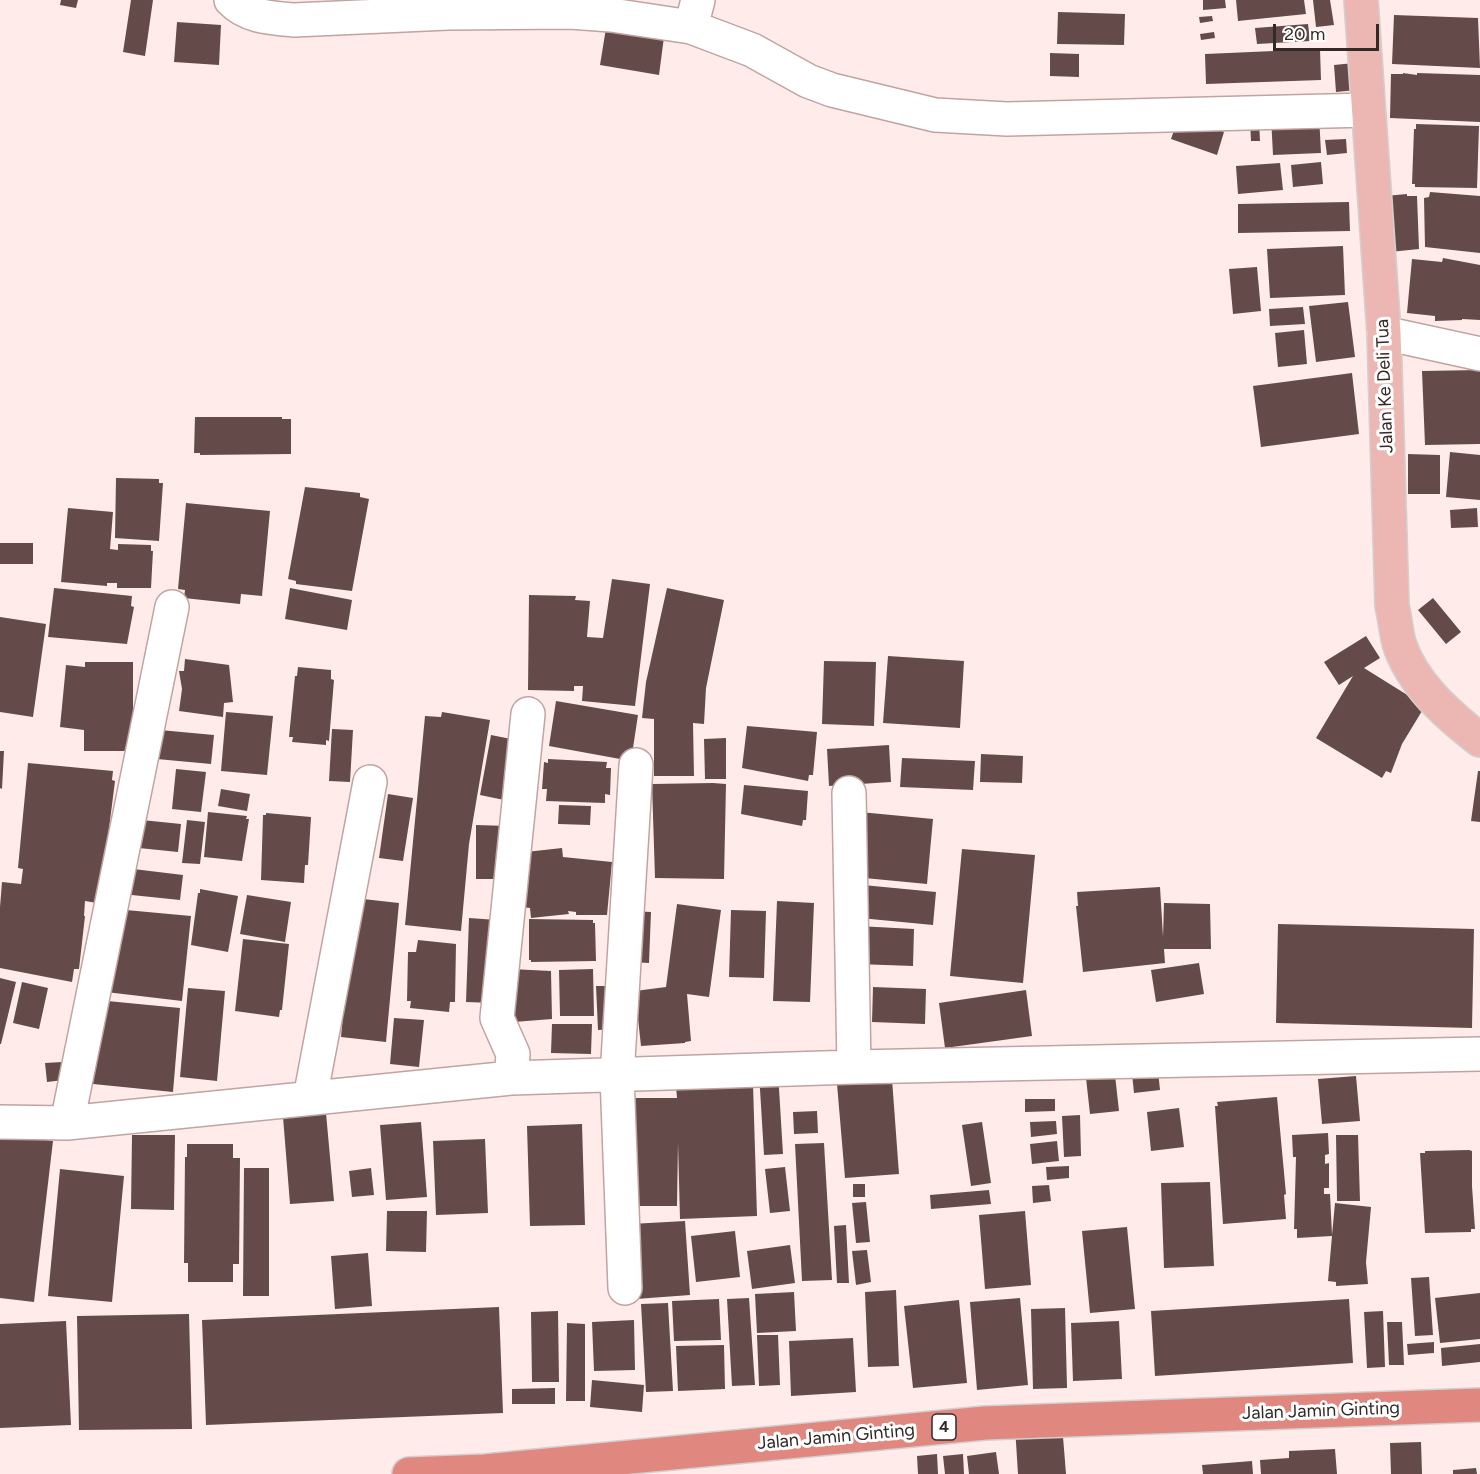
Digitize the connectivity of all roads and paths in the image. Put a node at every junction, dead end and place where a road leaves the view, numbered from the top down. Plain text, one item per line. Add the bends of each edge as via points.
1 (231, 0) edge
2 (1361, 0) edge
3 (695, 14) edge
4 (1368, 111) junction
5 (1384, 333) junction
6 (1480, 354) edge
7 (172, 607) dead end
8 (528, 714) dead end
9 (1480, 740) edge
10 (636, 765) dead end
11 (370, 782) dead end
12 (849, 793) dead end
13 (1480, 1054) edge
14 (854, 1067) junction
15 (617, 1076) junction
16 (511, 1078) junction
17 (310, 1098) junction
18 (0, 1122) edge
19 (67, 1123) junction
20 (625, 1288) dead end
21 (1480, 1406) edge
22 (409, 1474) edge

1 - 3 street via 250,14 294,20 448,13
2 - 4 main road, Jalan Ke Deli Tua
3 - 4 street via 808,81 935,114 1007,120
4 - 5 main road, Jalan Ke Deli Tua
5 - 6 street
5 - 9 main road, Jalan Ke Deli Tua via 1392,606 1400,645 1433,699
7 - 19 street
8 - 16 street via 497,1018 513,1054
10 - 15 street
11 - 17 street
12 - 14 street
13 - 14 street
14 - 15 street
15 - 16 street
15 - 20 street
16 - 17 street
17 - 19 street
18 - 19 street
21 - 22 highway, Jalan Jamin Ginting / 4 via 986,1423 497,1470

